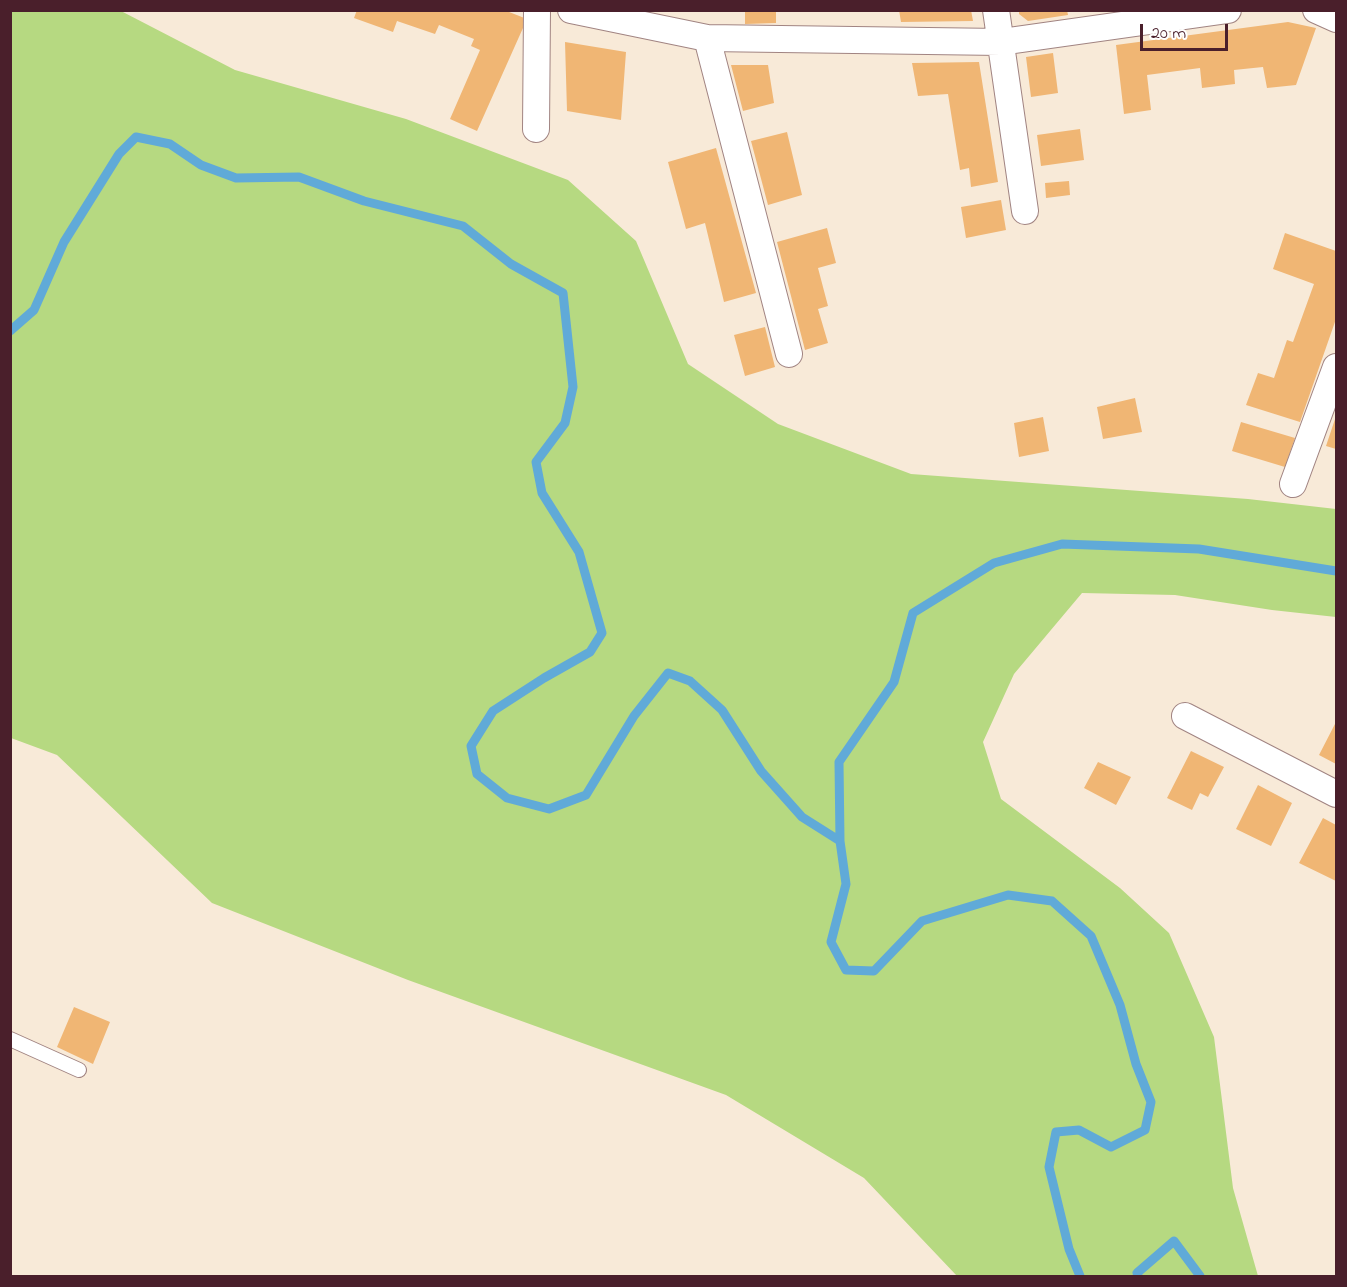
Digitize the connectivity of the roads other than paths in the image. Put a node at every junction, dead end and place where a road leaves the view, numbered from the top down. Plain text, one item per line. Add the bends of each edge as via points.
1 (537, 10) edge
2 (571, 10) edge
3 (996, 10) edge
4 (1228, 10) edge
5 (1316, 10) edge
6 (1336, 19) edge
7 (707, 38) junction
8 (1001, 42) junction
9 (536, 129) dead end
10 (1025, 211) dead end
11 (789, 354) dead end
12 (1336, 367) edge
13 (1293, 484) dead end
14 (1185, 716) dead end
15 (1336, 794) edge
16 (10, 1039) edge
17 (80, 1070) dead end

1 - 9 street
2 - 7 street
3 - 8 street
4 - 8 street
5 - 6 street
7 - 8 street
7 - 11 street
8 - 10 street
12 - 13 street
14 - 15 street
16 - 17 lane

